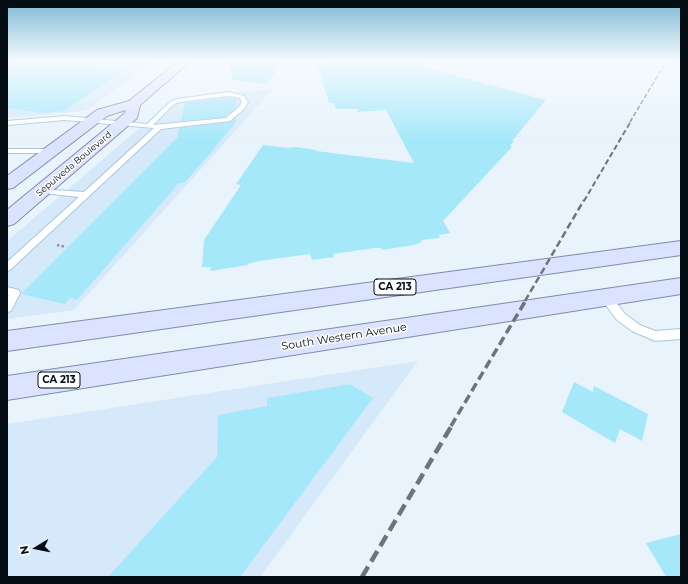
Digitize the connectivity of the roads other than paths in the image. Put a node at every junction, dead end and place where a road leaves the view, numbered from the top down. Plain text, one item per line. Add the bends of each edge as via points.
1 (154, 87) edge
2 (134, 104) junction
3 (93, 120) junction
4 (7, 123) edge
5 (123, 123) junction
6 (148, 126) junction
7 (159, 128) junction
8 (7, 151) edge
9 (51, 151) junction
10 (7, 184) edge
11 (42, 191) junction
12 (85, 196) junction
13 (7, 220) edge
14 (681, 248) edge
15 (7, 268) edge
16 (681, 286) edge
17 (11, 292) edge
18 (606, 296) junction
19 (7, 308) edge
20 (681, 334) edge
21 (7, 341) edge
22 (7, 388) edge

1 - 2 main road, Sepulveda Boulevard
2 - 3 main road, Sepulveda Boulevard via 102,113
2 - 5 main road, Sepulveda Boulevard via 132,115
3 - 4 lane via 65,118
3 - 5 lane
3 - 9 main road, Sepulveda Boulevard
5 - 6 lane
5 - 11 main road, Sepulveda Boulevard
6 - 7 lane
6 - 7 lane via 172,103 179,100 229,94 242,97 245,102 228,120
7 - 12 lane
8 - 9 lane
9 - 10 main road, Sepulveda Boulevard
11 - 12 lane
11 - 13 main road, Sepulveda Boulevard
12 - 15 lane
14 - 21 main road, CA 213
16 - 18 main road, South Western Avenue / CA 213
17 - 19 lane
18 - 20 lane via 621,317 636,328 655,336
18 - 22 main road, South Western Avenue / CA 213

